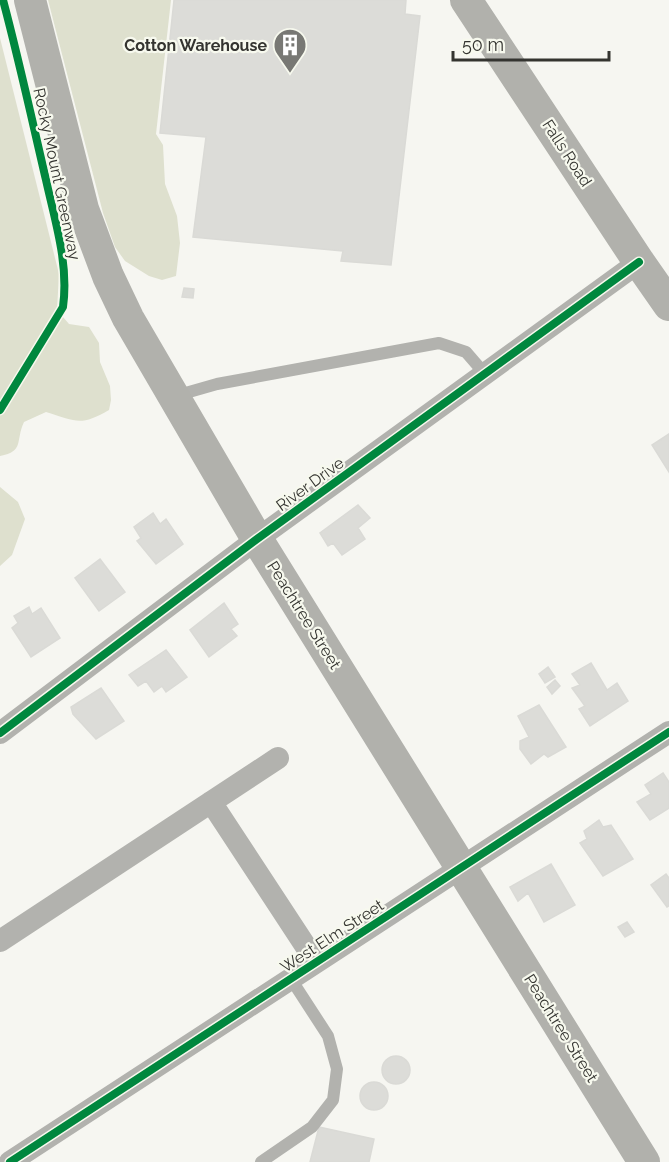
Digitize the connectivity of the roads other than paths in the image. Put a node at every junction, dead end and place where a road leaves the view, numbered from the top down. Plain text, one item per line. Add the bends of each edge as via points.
1 (30, 0) edge
2 (466, 0) edge
3 (639, 262) junction
4 (669, 305) edge
5 (485, 374) junction
6 (173, 396) junction
7 (257, 539) junction
8 (669, 732) edge
9 (0, 733) edge
10 (278, 758) dead end
11 (211, 802) junction
12 (461, 867) junction
13 (0, 941) edge
14 (316, 962) junction
15 (291, 979) junction
16 (10, 1162) edge
17 (261, 1162) edge
18 (644, 1162) edge

1 - 6 main road, Peachtree Street via 80,198 108,276
2 - 3 main road, Falls Road
3 - 4 main road, Falls Road
3 - 5 street, River Drive
5 - 6 lane via 466,352 439,343
5 - 7 street, River Drive
6 - 7 main road, Peachtree Street
7 - 9 street, River Drive
7 - 12 main road, Peachtree Street
8 - 12 street, West Elm Street
10 - 11 street
11 - 13 street
11 - 14 street
12 - 14 street, West Elm Street
12 - 18 main road, Peachtree Street
14 - 15 street, West Elm Street
15 - 16 street, West Elm Street
15 - 17 lane via 328,1036 338,1069 333,1100 312,1127

